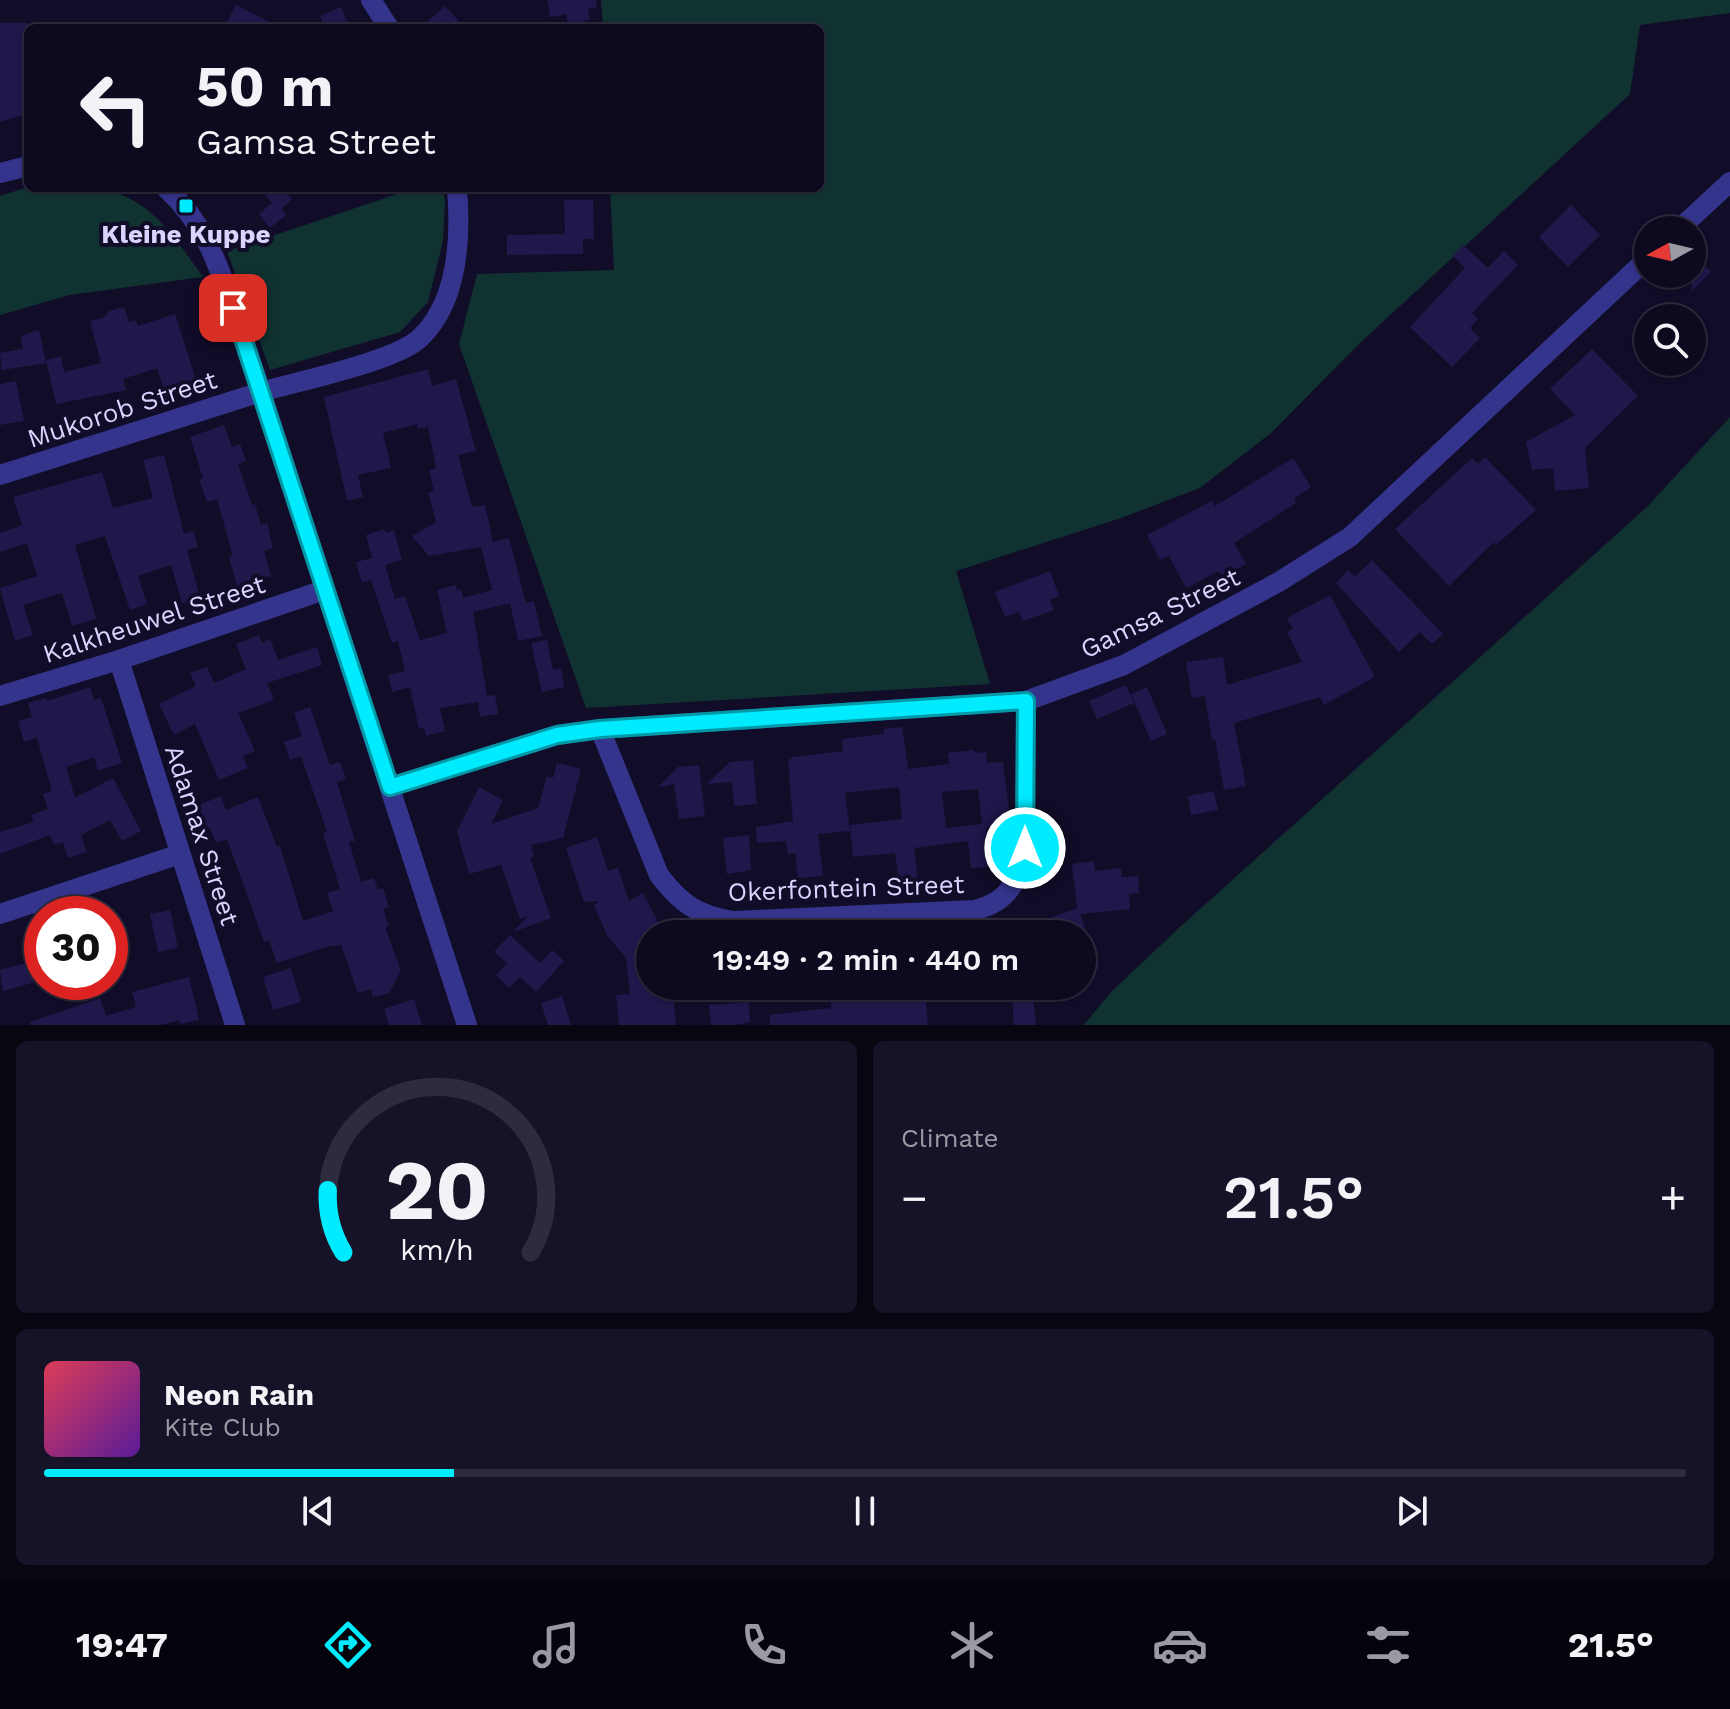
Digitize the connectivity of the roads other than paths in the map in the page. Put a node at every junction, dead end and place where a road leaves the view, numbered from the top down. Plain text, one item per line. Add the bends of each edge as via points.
1 (371, 0) edge
2 (386, 24) edge
3 (24, 167) edge
4 (0, 173) edge
5 (1730, 182) edge
6 (170, 192) edge
7 (457, 192) edge
8 (1693, 216) edge
9 (1634, 271) edge
10 (261, 392) junction
11 (0, 475) edge
12 (324, 590) junction
13 (119, 660) junction
14 (0, 696) edge
15 (1026, 701) junction
16 (600, 729) junction
17 (390, 787) junction
18 (180, 854) junction
19 (0, 914) edge
20 (235, 1025) edge
21 (467, 1025) edge

1 - 2 street
3 - 4 street
5 - 8 street
6 - 10 street via 208,240
7 - 10 street, Mukorob Street via 458,251 447,296 419,340 403,351
9 - 15 street, Gamsa Street via 1350,537 1277,583 1124,665
10 - 11 street, Mukorob Street
10 - 12 street
12 - 13 street, Kalkheuwel Street
12 - 17 street
13 - 14 street, Kalkheuwel Street
13 - 18 street, Adamax Street
15 - 16 street, Gamsa Street
15 - 16 street, Okerfontein Street via 1025,848 1020,871 1009,892 993,906 975,910 733,921 689,908 659,875
16 - 17 street, Gamsa Street via 557,735
17 - 21 street
18 - 19 street
18 - 20 street, Adamax Street

